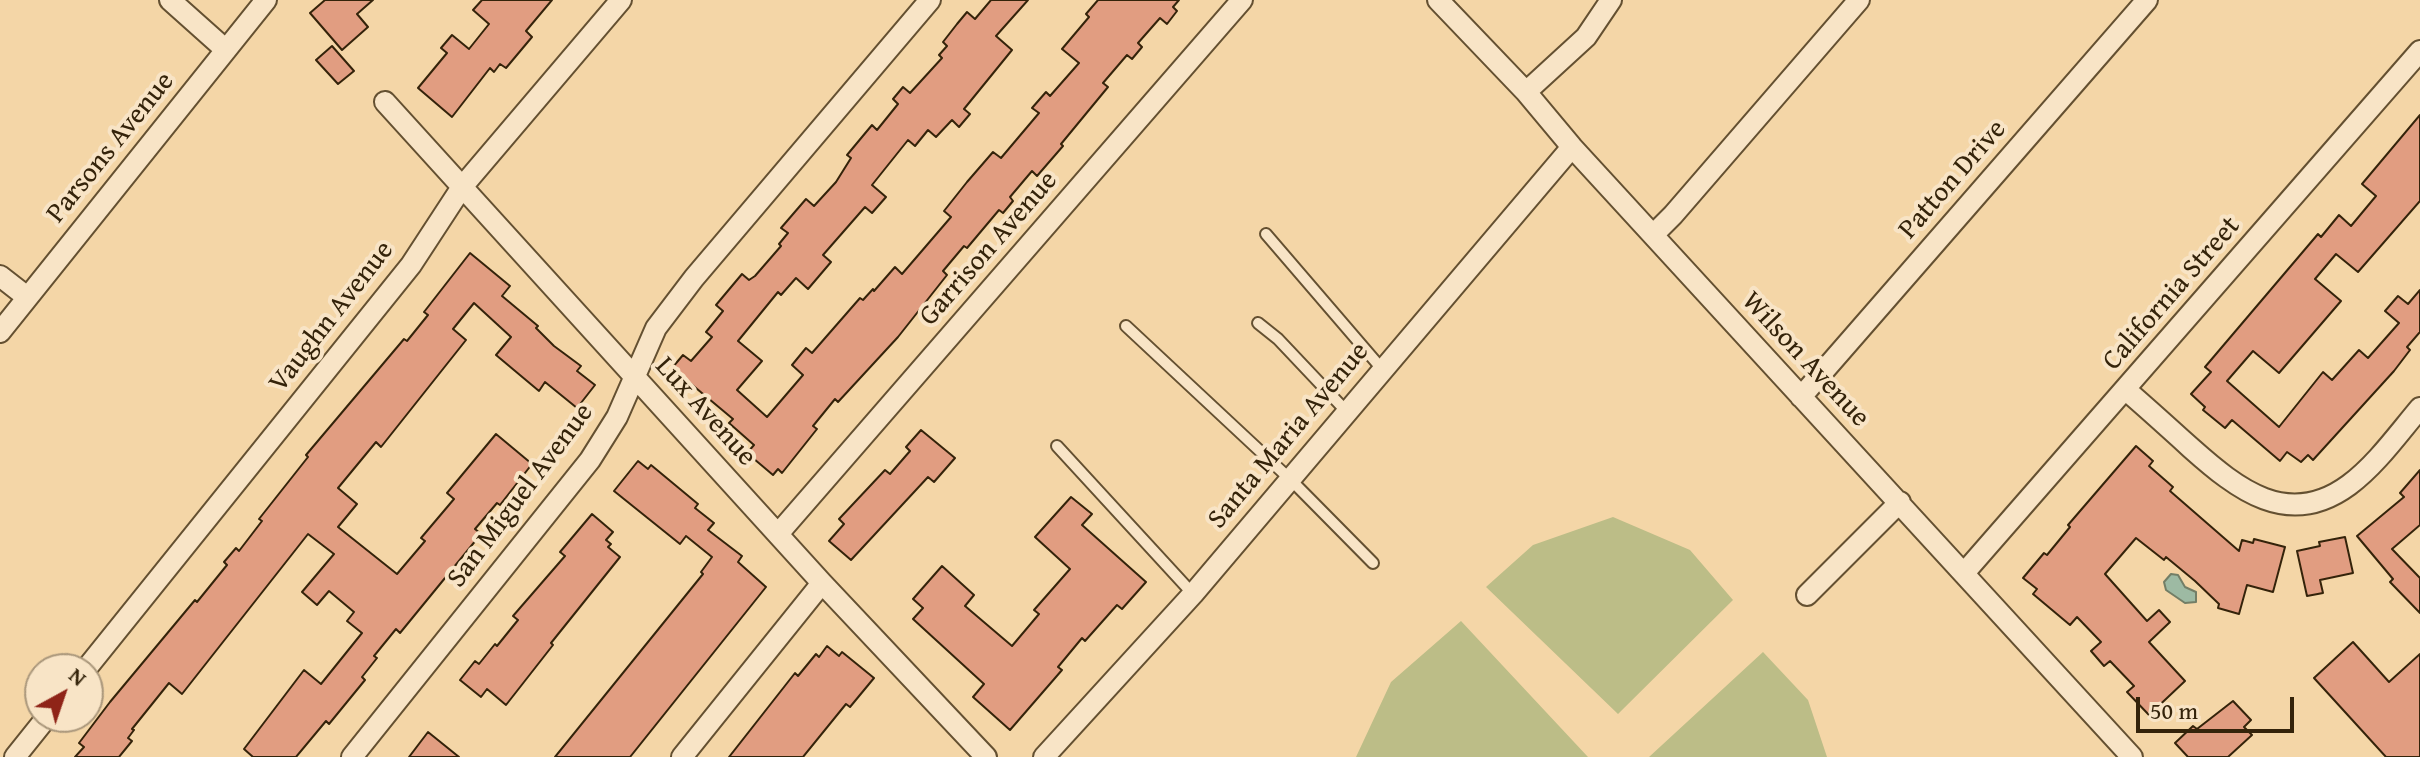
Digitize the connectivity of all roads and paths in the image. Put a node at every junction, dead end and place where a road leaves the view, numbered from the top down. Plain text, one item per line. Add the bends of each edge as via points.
1 (170, 0) edge
2 (266, 0) edge
3 (621, 0) edge
4 (930, 0) edge
5 (1242, 0) edge
6 (1438, 0) edge
7 (1611, 0) edge
8 (1859, 0) edge
9 (2147, 0) edge
10 (226, 50) junction
11 (2420, 51) edge
12 (1526, 92) junction
13 (385, 102) dead end
14 (1572, 147) junction
15 (462, 187) junction
16 (1266, 234) dead end
17 (1653, 235) junction
18 (0, 276) edge
19 (27, 297) junction
20 (1258, 323) dead end
21 (1126, 326) dead end
22 (0, 332) edge
23 (1382, 369) junction
24 (634, 375) junction
25 (2126, 390) junction
26 (1801, 397) junction
27 (2420, 408) edge
28 (1347, 412) junction
29 (1057, 446) dead end
30 (1291, 480) junction
31 (1900, 502) junction
32 (778, 534) junction
33 (1373, 563) dead end
34 (1965, 572) junction
35 (822, 583) junction
36 (1193, 594) junction
37 (1807, 595) dead end
38 (99, 653) edge
39 (34, 733) edge
40 (1051, 755) edge
41 (15, 757) edge
42 (352, 757) edge
43 (682, 757) edge
44 (986, 757) edge
45 (2132, 757) edge

1 - 10 street
2 - 10 street, Parsons Avenue
3 - 15 street, Vaughn Avenue
4 - 24 street, San Miguel Avenue via 694,278 656,328
5 - 32 street, Garrison Avenue
6 - 12 street, Wilson Avenue
7 - 12 street via 1586,37
8 - 17 street
9 - 26 street, Patton Drive
10 - 19 street, Parsons Avenue
11 - 25 street, California Street
12 - 14 street, Wilson Avenue
13 - 15 street, Lux Avenue
14 - 17 street, Wilson Avenue
14 - 23 street, Santa Maria Avenue
15 - 24 street, Lux Avenue
15 - 38 street, Vaughn Avenue via 411,265
16 - 23 lane
17 - 26 street, Wilson Avenue
18 - 19 street
19 - 22 street, Parsons Avenue
20 - 28 lane
21 - 30 lane
23 - 28 street, Santa Maria Avenue
24 - 32 street, Lux Avenue
24 - 42 street, San Miguel Avenue via 617,417 590,460
25 - 27 street via 2231,482 2282,504 2316,501 2347,487
25 - 34 street, California Street
26 - 31 street, Wilson Avenue
28 - 30 street, Santa Maria Avenue
29 - 36 lane
30 - 33 lane
30 - 36 street, Santa Maria Avenue
31 - 34 street, Wilson Avenue
31 - 37 street
32 - 35 street, Lux Avenue
34 - 45 street, Wilson Avenue
35 - 43 street
35 - 44 street, Lux Avenue
36 - 40 street, Santa Maria Avenue
39 - 41 street

